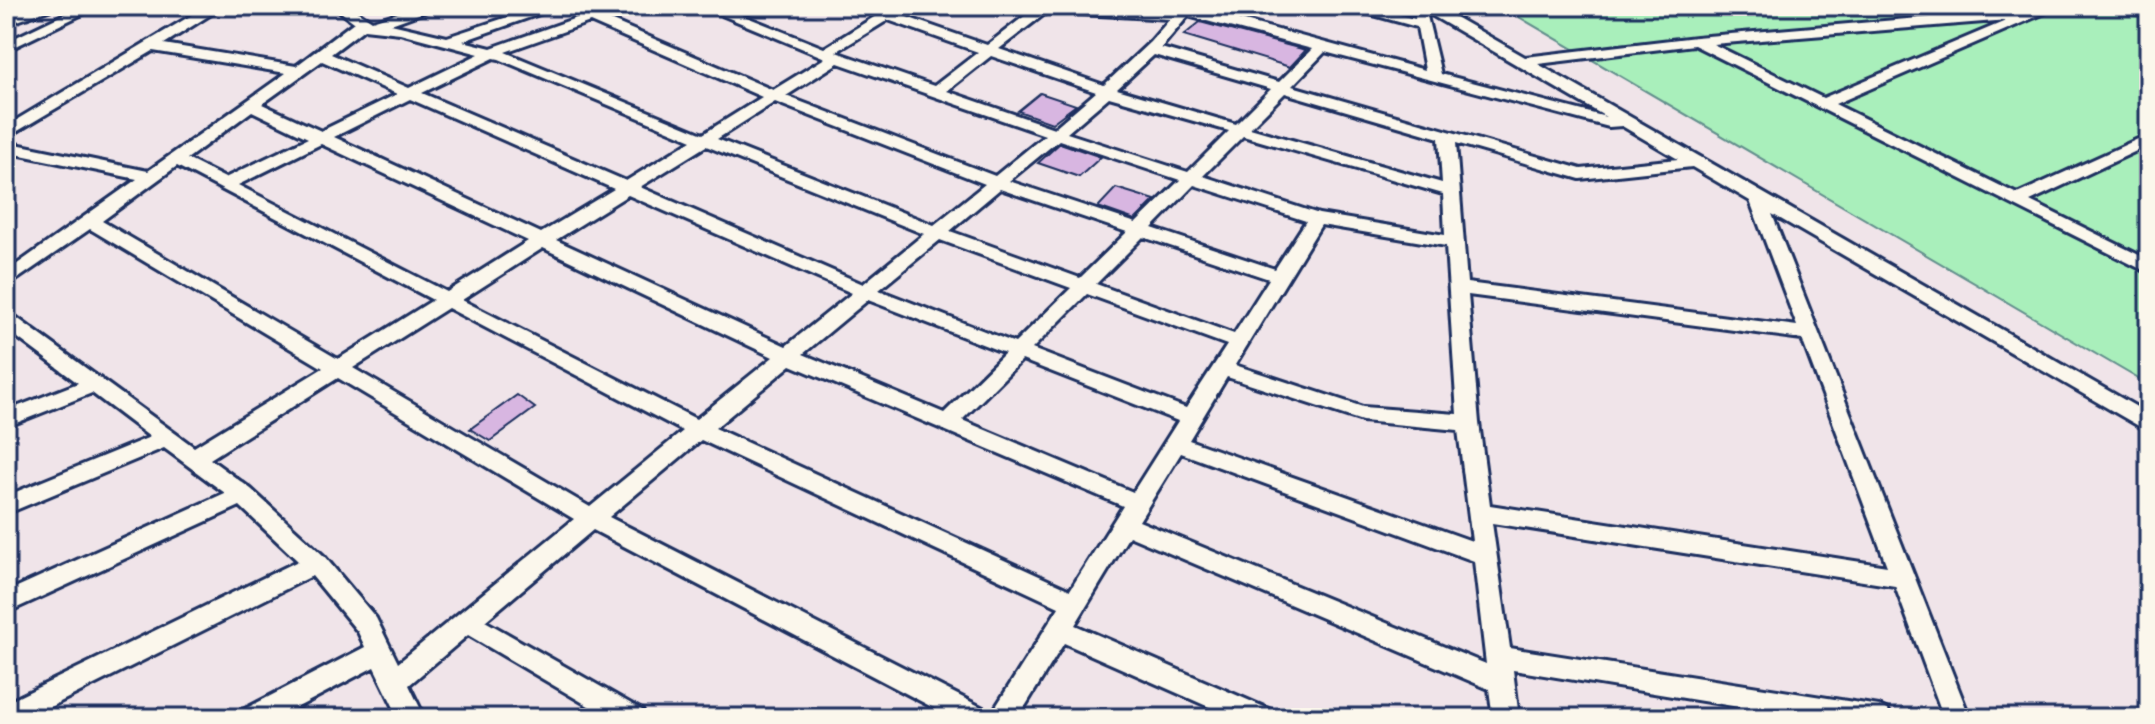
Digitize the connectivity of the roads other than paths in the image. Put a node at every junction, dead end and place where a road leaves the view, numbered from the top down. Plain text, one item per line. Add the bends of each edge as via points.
1 (53, 6) edge
2 (92, 6) edge
3 (217, 6) edge
4 (340, 6) edge
5 (434, 6) edge
6 (555, 6) edge
7 (623, 6) edge
8 (707, 6) edge
9 (901, 6) edge
10 (1024, 6) edge
11 (1348, 6) edge
12 (1423, 6) edge
13 (2054, 6) edge
14 (2117, 6) edge
15 (1044, 7) edge
16 (1182, 11) edge
17 (2149, 12) edge
18 (2036, 14) junction
19 (887, 15) junction
20 (591, 17) junction
21 (6, 21) edge
22 (368, 24) junction
23 (1424, 25) junction
24 (449, 41) junction
25 (1696, 41) junction
26 (151, 46) junction
27 (6, 47) edge
28 (1322, 47) junction
29 (1150, 49) junction
30 (989, 51) junction
31 (493, 52) junction
32 (321, 55) junction
33 (831, 55) junction
34 (1520, 62) junction
35 (299, 71) junction
36 (1434, 77) junction
37 (1278, 88) junction
38 (1106, 91) junction
39 (936, 92) junction
40 (409, 94) junction
41 (773, 96) junction
42 (1823, 104) junction
43 (251, 105) junction
44 (1237, 130) junction
45 (1640, 131) junction
46 (6, 133) edge
47 (1056, 134) junction
48 (1447, 135) junction
49 (322, 138) junction
50 (702, 139) junction
51 (2149, 139) edge
52 (6, 147) edge
53 (175, 159) junction
54 (1694, 162) junction
55 (151, 177) junction
56 (1190, 177) junction
57 (998, 183) junction
58 (225, 185) junction
59 (625, 189) junction
60 (1451, 191) junction
61 (1758, 199) junction
62 (2017, 201) junction
63 (1316, 219) junction
64 (90, 221) junction
65 (1137, 231) junction
66 (938, 233) junction
67 (544, 240) junction
68 (1455, 242) junction
69 (2149, 267) edge
70 (1278, 276) junction
71 (6, 281) edge
72 (1081, 287) junction
73 (1458, 288) junction
74 (866, 292) junction
75 (447, 301) junction
76 (6, 319) edge
77 (1810, 334) junction
78 (1237, 342) junction
79 (1017, 351) junction
80 (789, 356) junction
81 (1222, 368) junction
82 (337, 369) junction
83 (93, 385) junction
84 (6, 419) edge
85 (1193, 419) junction
86 (947, 423) junction
87 (1468, 423) junction
88 (2149, 424) edge
89 (699, 430) junction
90 (165, 439) junction
91 (1178, 444) junction
92 (191, 460) junction
93 (243, 495) junction
94 (6, 505) edge
95 (1479, 512) junction
96 (1133, 514) junction
97 (592, 519) junction
98 (1485, 555) junction
99 (316, 563) junction
100 (1903, 578) junction
101 (6, 603) edge
102 (1077, 604) junction
103 (466, 622) junction
104 (1060, 630) junction
105 (381, 651) junction
106 (1500, 670) junction
107 (396, 680) junction
108 (6, 716) edge
109 (252, 718) edge
110 (412, 718) edge
111 (633, 718) edge
112 (978, 718) edge
113 (1003, 718) edge
114 (1262, 718) edge
115 (1506, 718) edge
116 (1879, 718) edge
117 (1957, 718) edge

1 - 21 street
2 - 27 street
3 - 26 street
4 - 22 street
5 - 22 street
6 - 24 street
7 - 20 street
8 - 33 street
9 - 19 street
10 - 15 street
11 - 23 street
12 - 23 street
12 - 34 street
13 - 18 street
14 - 17 street
15 - 16 street
15 - 30 street
16 - 28 street
16 - 29 street
18 - 25 street
18 - 42 street
19 - 30 street
19 - 33 street
20 - 31 street
20 - 41 street
22 - 24 street
22 - 32 street
23 - 36 street
24 - 31 street
25 - 34 street
25 - 42 street
26 - 35 street
26 - 46 street
28 - 36 street
28 - 37 street
29 - 37 street
29 - 38 street
30 - 38 street
30 - 39 street
31 - 40 street
31 - 50 street
32 - 35 street
32 - 40 street
33 - 39 street
33 - 41 street
34 - 45 street
35 - 43 street
36 - 45 street
37 - 44 street
37 - 48 street
38 - 44 street
38 - 47 street
39 - 47 street
40 - 49 street
40 - 59 street
41 - 50 street
41 - 57 street
42 - 62 street
43 - 49 street
43 - 53 street
44 - 56 street
44 - 60 street
45 - 54 street
47 - 56 street
47 - 57 street
48 - 54 street via 1580,174
48 - 60 street
49 - 58 street
49 - 67 street
50 - 59 street
50 - 66 street
51 - 62 street
52 - 55 street
53 - 55 street
53 - 58 street
54 - 61 street
55 - 64 street
56 - 63 street
56 - 65 street
57 - 65 street
57 - 66 street
58 - 75 street
59 - 67 street
59 - 74 street
60 - 68 street
61 - 77 street
61 - 88 street
62 - 69 street
63 - 68 street
63 - 70 street
64 - 71 street
64 - 82 street
65 - 70 street
65 - 72 street
66 - 72 street
66 - 74 street
67 - 75 street
67 - 80 street
68 - 73 street
70 - 78 street
72 - 78 street
72 - 79 street
73 - 77 street
73 - 87 street
74 - 79 street
74 - 80 street
75 - 82 street
75 - 89 street
76 - 83 street
77 - 100 street
78 - 81 street
79 - 85 street
79 - 86 street
80 - 86 street
80 - 89 street
81 - 85 street
81 - 87 street via 1362,414
82 - 92 street
82 - 97 street
83 - 84 street
83 - 90 street
85 - 91 street
86 - 96 street
87 - 95 street
89 - 97 street
89 - 102 street
90 - 92 street
90 - 94 street
91 - 96 street
91 - 98 street
92 - 93 street
93 - 99 street
93 - 101 street
95 - 98 street
95 - 100 street
96 - 102 street
96 - 106 street
97 - 103 street
97 - 112 street
98 - 106 street
99 - 105 street via 367,625
99 - 108 street
100 - 117 street
102 - 104 street
103 - 107 street
103 - 111 street
104 - 113 street
104 - 114 street
105 - 107 street
105 - 109 street
106 - 115 street
106 - 116 street
107 - 110 street

